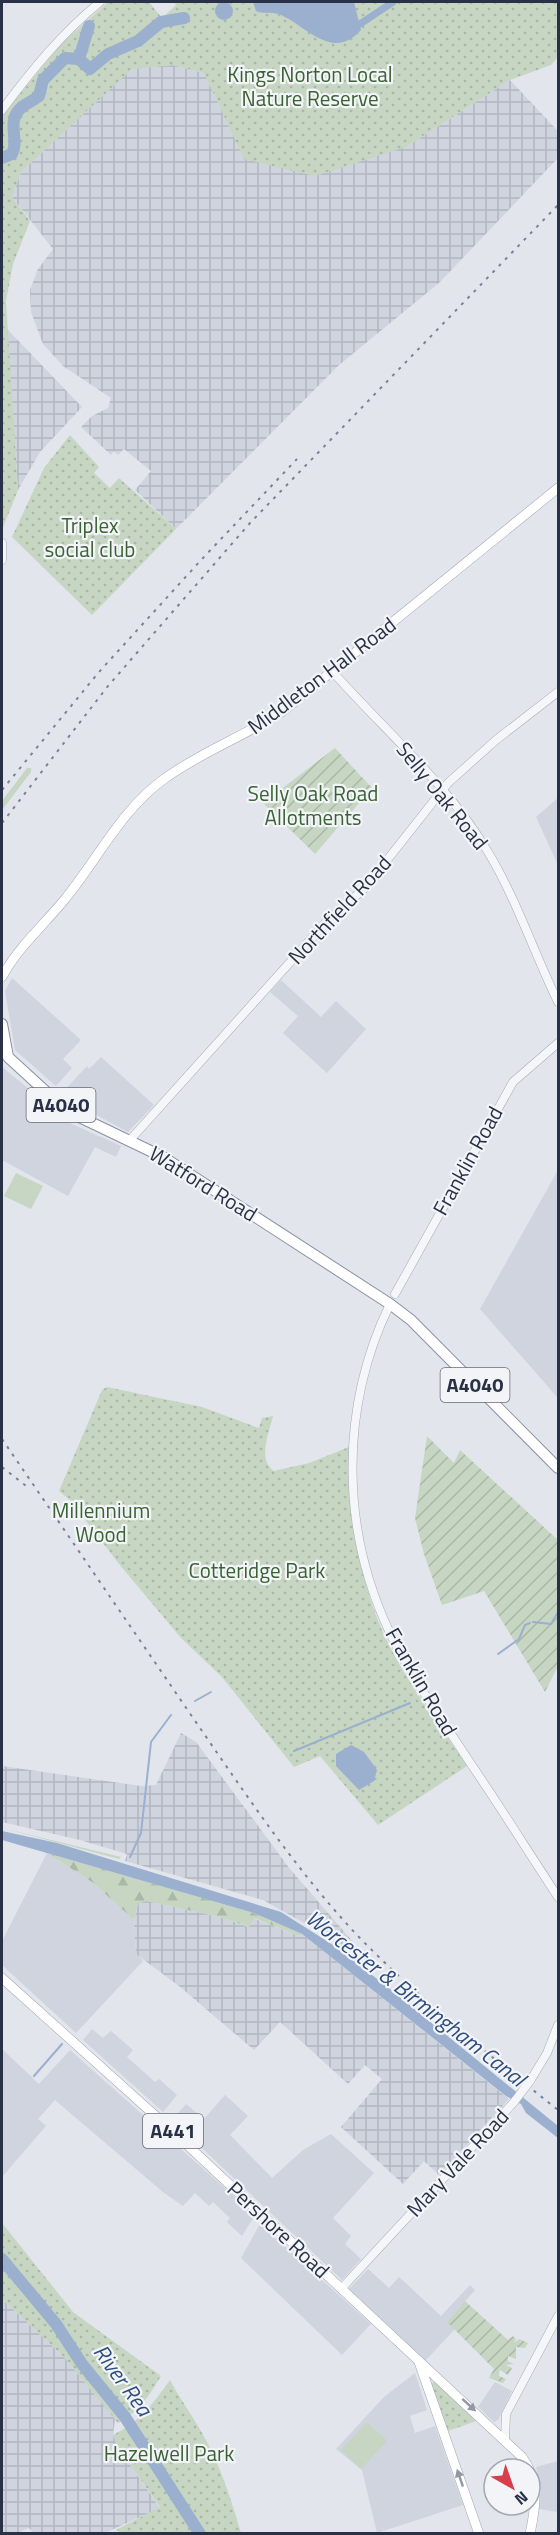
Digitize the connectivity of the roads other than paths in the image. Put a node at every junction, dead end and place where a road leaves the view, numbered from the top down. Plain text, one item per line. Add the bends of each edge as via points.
1 (100, 2) edge
2 (2, 110) edge
3 (558, 488) edge
4 (332, 671) junction
5 (558, 692) edge
6 (441, 791) junction
7 (2, 977) edge
8 (558, 1002) edge
9 (2, 1028) edge
10 (558, 1042) edge
11 (4, 1056) edge
12 (130, 1140) junction
13 (393, 1299) junction
14 (558, 1468) edge
15 (558, 1897) edge
16 (2, 1978) edge
17 (558, 2025) edge
18 (341, 2289) junction
19 (558, 2316) edge
20 (419, 2362) junction
21 (439, 2379) junction
22 (428, 2385) junction
23 (506, 2414) junction
24 (493, 2427) junction
25 (505, 2439) junction
26 (479, 2534) edge
27 (530, 2534) edge

1 - 2 street via 32,69
3 - 4 main road, Middleton Hall Road
4 - 6 street, Selly Oak Road via 428,772
4 - 7 main road, Middleton Hall Road via 259,727 179,770 150,791
5 - 6 street, Northfield Road via 496,740
6 - 8 street, Selly Oak Road via 488,851
6 - 12 street, Northfield Road via 365,888 329,919
9 - 11 highway
10 - 13 street, Franklin Road via 513,1082
11 - 12 highway, Watford Road / A4040 via 78,1118
12 - 13 highway, Watford Road / A4040
13 - 14 highway, A4040
13 - 15 street, Franklin Road via 367,1359 353,1425 352,1466 363,1552 387,1624 412,1673
16 - 18 main road, Pershore Road / A441
17 - 18 street, Mary Vale Road, bridge via 542,2061 514,2102
18 - 20 main road, Pershore Road / A441
19 - 23 street
20 - 21 main road, A441
20 - 22 main road, Pershore Road / A441
21 - 22 main road via 431,2378
21 -> 24 main road, A441
26 -> 22 main road, Pershore Road / A441
23 - 24 street
23 - 25 street
24 - 25 main road, A441
25 - 27 main road, A441 via 533,2475 535,2510

